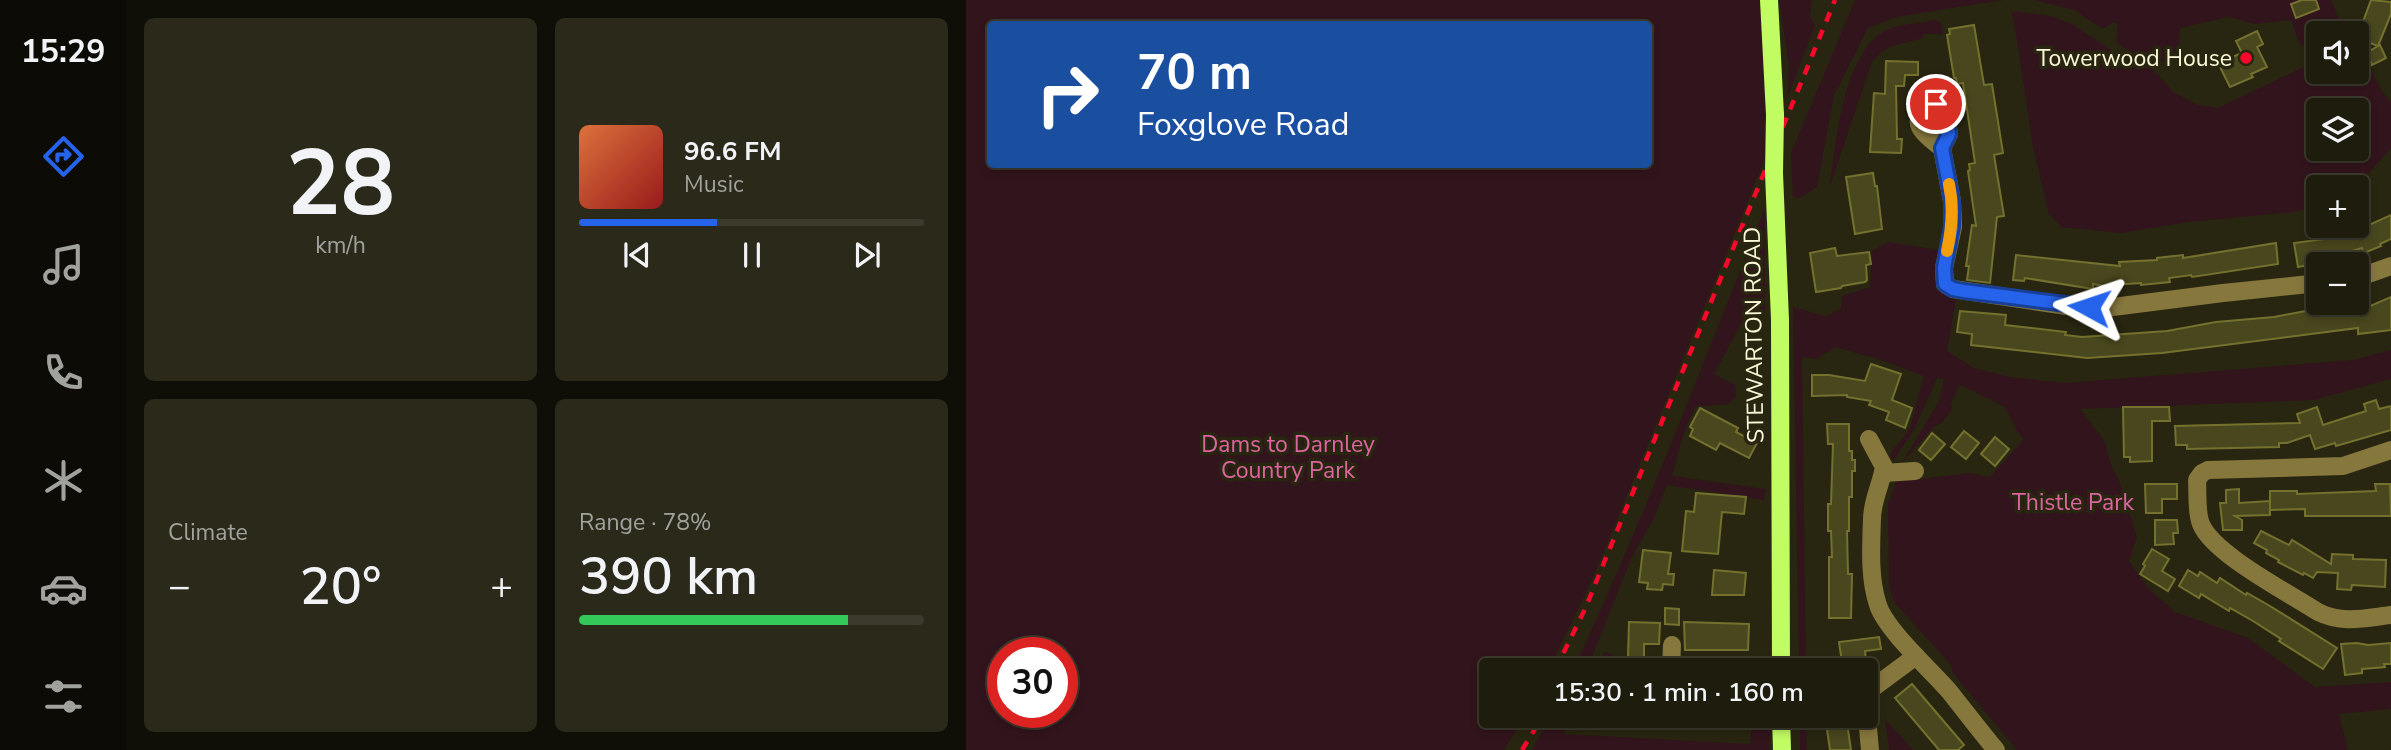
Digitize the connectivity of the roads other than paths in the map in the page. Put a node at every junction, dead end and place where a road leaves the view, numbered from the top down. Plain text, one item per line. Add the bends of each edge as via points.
1 (1769, 0) edge
2 (1942, 148) dead end
3 (2391, 266) edge
4 (2369, 274) edge
5 (2306, 284) edge
6 (1870, 439) dead end
7 (2391, 450) edge
8 (1915, 471) dead end
9 (1883, 473) junction
10 (2391, 615) edge
11 (1672, 645) dead end
12 (1916, 656) junction
13 (1671, 658) edge
14 (1781, 658) edge
15 (1878, 685) edge
16 (1781, 728) edge
17 (1868, 728) edge
18 (1782, 750) edge
19 (1870, 750) edge
20 (1996, 750) edge

1 - 14 main road, STEWARTON ROAD, bridge via 1780,320
2 - 5 street via 1952,201 1945,284 1953,289 2105,309
3 - 4 street
6 - 9 street
7 - 10 street via 2343,466 2208,470 2197,480 2202,527 2230,556 2331,619
8 - 9 street
9 - 12 street via 1874,497 1872,578 1884,617
11 - 13 street
12 - 15 street
12 - 20 street
16 - 18 main road
17 - 19 street

